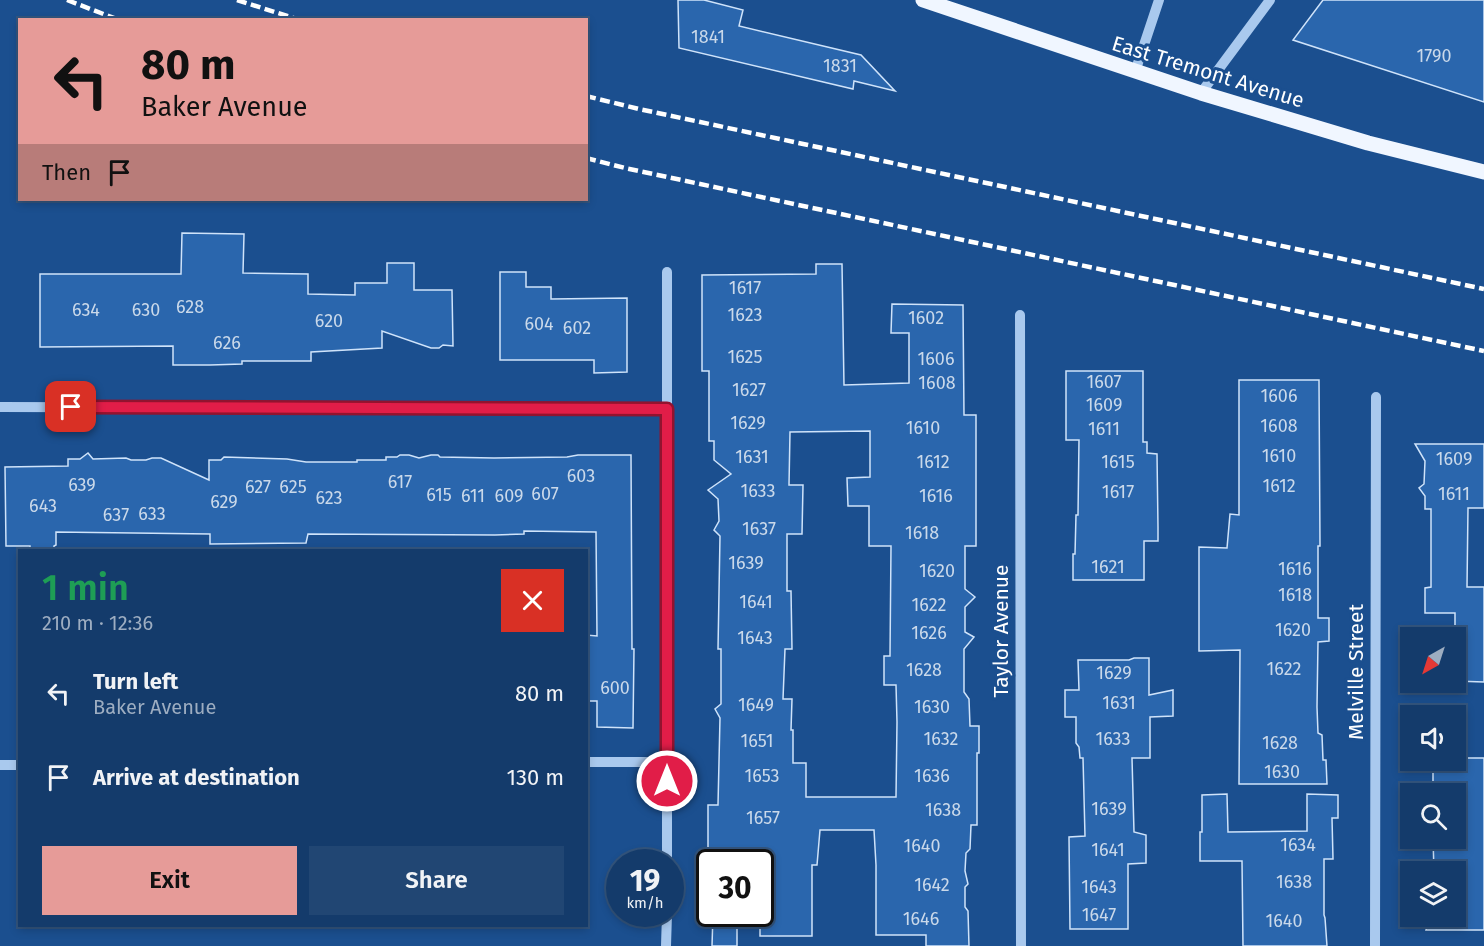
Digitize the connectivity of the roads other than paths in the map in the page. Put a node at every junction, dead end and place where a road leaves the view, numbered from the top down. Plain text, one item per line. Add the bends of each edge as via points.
1 (922, 0) edge
2 (1159, 0) edge
3 (1270, 0) edge
4 (1135, 72) junction
5 (1200, 93) junction
6 (1484, 172) edge
7 (667, 272) dead end
8 (1020, 315) dead end
9 (1376, 397) dead end
10 (0, 407) edge
11 (667, 409) junction
12 (588, 762) edge
13 (667, 762) junction
14 (0, 765) edge
15 (18, 765) edge
16 (667, 849) edge
17 (667, 927) edge
18 (666, 946) edge
19 (1021, 946) edge
20 (1375, 946) edge

1 - 4 main road, East Tremont Avenue
2 - 4 street
3 - 5 street
4 - 5 main road, East Tremont Avenue
5 - 6 main road, East Tremont Avenue
7 - 11 street
8 - 19 street, Taylor Avenue
9 - 20 street, Melville Street
10 - 11 street
11 - 13 street
12 - 13 street
13 - 16 street
14 - 15 street
17 - 18 street

